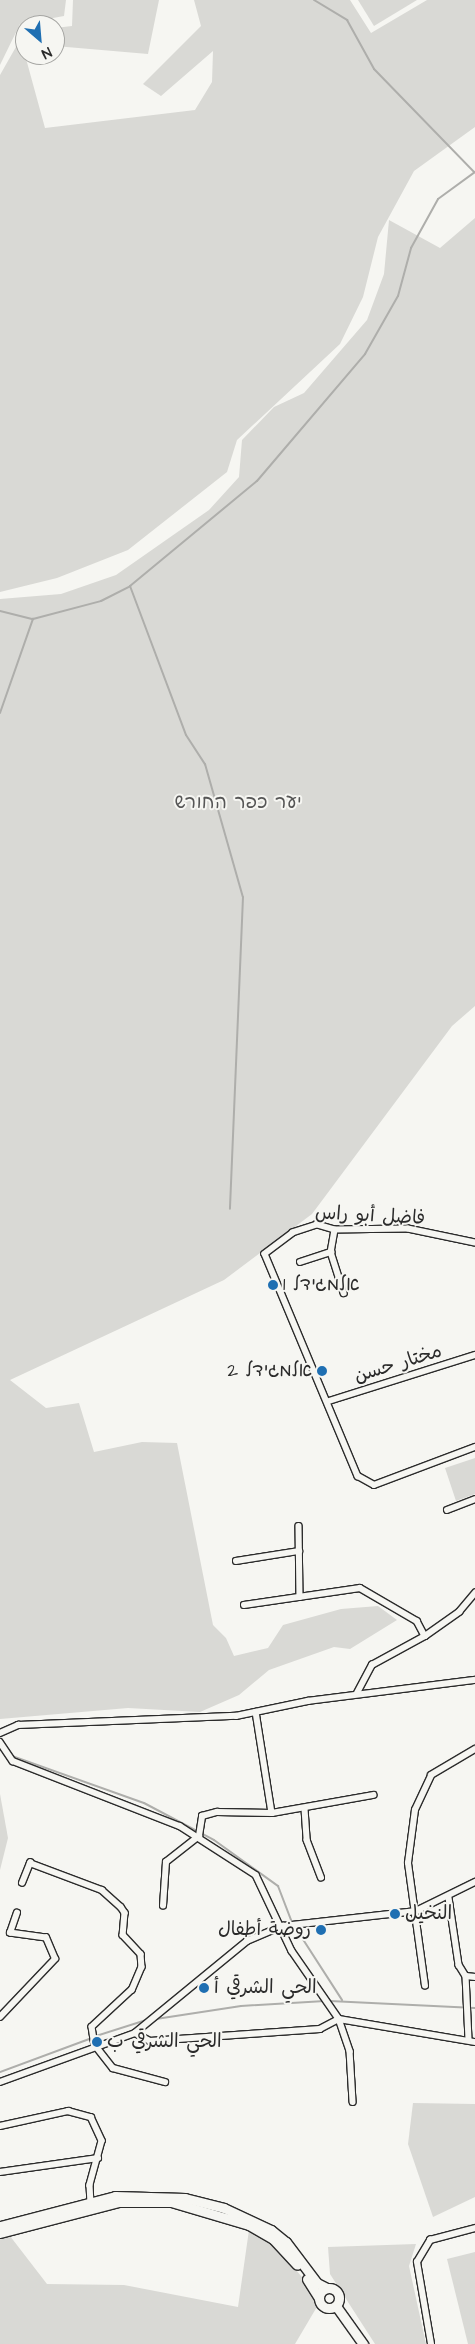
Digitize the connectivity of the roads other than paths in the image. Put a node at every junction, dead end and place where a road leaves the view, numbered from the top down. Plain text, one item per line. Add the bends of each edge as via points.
1 (336, 1230) junction
2 (475, 1243) edge
3 (331, 1252) junction
4 (300, 1262) dead end
5 (344, 1293) dead end
6 (475, 1355) edge
7 (329, 1401) junction
8 (475, 1447) edge
9 (475, 1499) edge
10 (447, 1510) dead end
11 (299, 1526) dead end
12 (299, 1551) junction
13 (236, 1561) dead end
14 (475, 1593) edge
15 (300, 1597) junction
16 (244, 1605) dead end
17 (425, 1636) junction
18 (475, 1680) edge
19 (357, 1694) junction
20 (256, 1712) junction
21 (0, 1732) edge
22 (0, 1742) edge
23 (475, 1749) edge
24 (373, 1795) dead end
25 (305, 1809) junction
26 (272, 1813) junction
27 (199, 1836) junction
28 (321, 1877) dead end
29 (475, 1882) edge
30 (22, 1883) dead end
31 (449, 1898) junction
32 (163, 1906) dead end
33 (416, 1912) junction
34 (16, 1913) dead end
35 (283, 1926) junction
36 (466, 1976) junction
37 (475, 1977) edge
38 (424, 1986) dead end
39 (0, 2017) edge
40 (339, 2019) junction
41 (135, 2033) junction
42 (472, 2041) edge
43 (94, 2045) junction
44 (0, 2082) edge
45 (165, 2082) dead end
46 (353, 2102) dead end
47 (0, 2126) edge
48 (98, 2158) junction
49 (0, 2172) edge
50 (91, 2205) junction
51 (0, 2226) edge
52 (475, 2228) edge
53 (0, 2233) edge
54 (327, 2288) junction
55 (319, 2298) junction
56 (336, 2306) junction
57 (363, 2344) edge
58 (431, 2344) edge

1 - 2 street, فاضل أبو راس via 408,1229
1 - 3 street
1 - 7 street, فاضل أبو راس via 317,1225 293,1233 264,1254
3 - 4 street
3 - 5 street
6 - 7 street, مختار حسن
7 - 8 street via 358,1476 374,1485
9 - 10 street
11 - 12 street
12 - 13 street
12 - 15 street
14 - 17 street via 459,1612
15 - 16 street
15 - 17 street via 360,1588 418,1621
17 - 19 street via 372,1665
18 - 19 street via 380,1695
19 - 20 street
20 - 21 street via 163,1722 18,1725
20 - 26 street
22 - 27 street via 8,1757 32,1771
23 - 33 street via 431,1774 418,1798 408,1863
24 - 25 street
25 - 26 street
25 - 28 street via 307,1840
26 - 27 street via 208,1813 198,1824
27 - 32 street via 166,1862
27 - 35 street via 256,1875
29 - 31 street
30 - 43 street via 30,1863 102,1890 125,1913 122,1930 141,1954 142,1967 132,1990 92,2027
31 - 33 street
31 - 36 street via 459,1965
33 - 35 street
33 - 38 street
34 - 39 street via 10,1933 46,1938 55,1959
35 - 40 street via 292,1951
35 - 41 street via 247,1941
36 - 37 street
36 - 42 street
40 - 41 street via 320,2029 150,2041
40 - 42 street
40 - 46 street via 350,2051
41 - 43 street
43 - 44 street
43 - 45 street via 113,2068
47 - 48 street via 68,2110 84,2113 99,2128 102,2141
48 - 49 street
48 - 50 street
50 - 51 street
50 - 53 street
50 - 54 street via 154,2194 224,2208 279,2235 317,2283
50 - 55 street via 158,2201 232,2218 280,2245
52 - 58 street via 430,2240 417,2262
54 - 55 street
54 - 56 street via 338,2292
55 - 56 street via 325,2307
56 - 57 street

